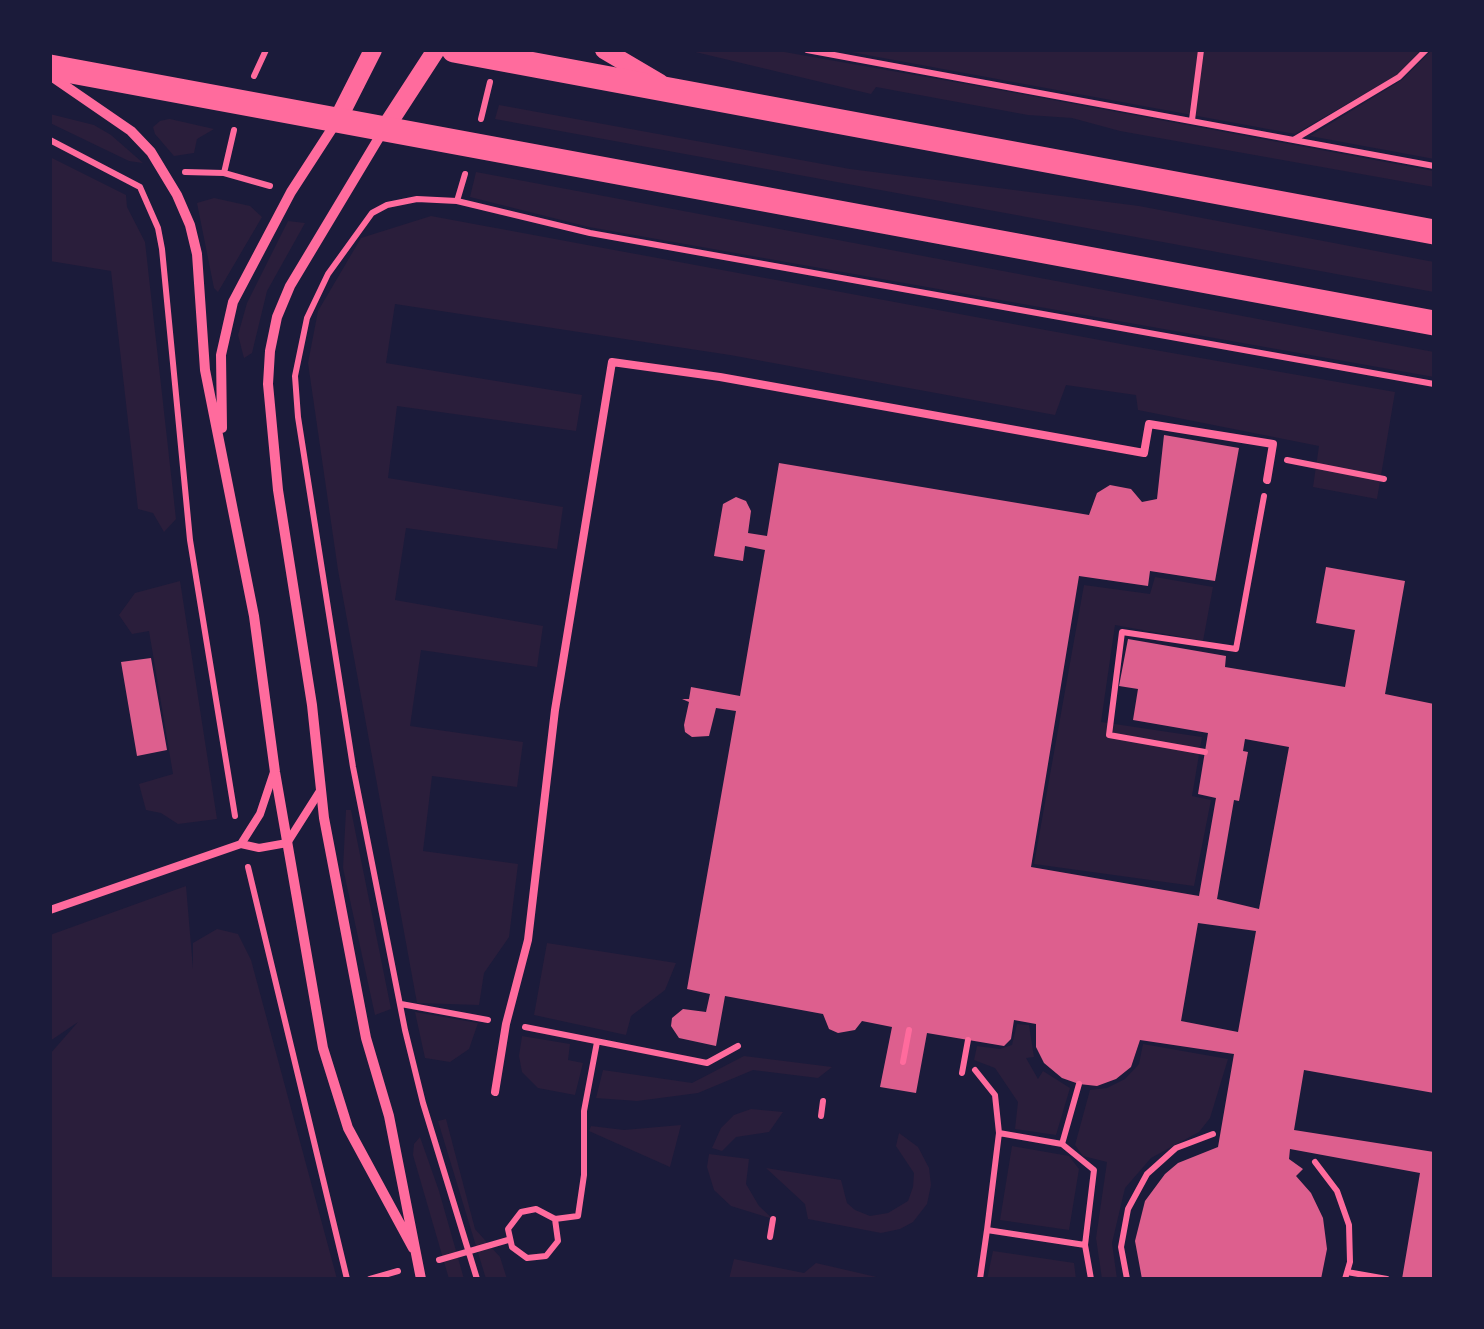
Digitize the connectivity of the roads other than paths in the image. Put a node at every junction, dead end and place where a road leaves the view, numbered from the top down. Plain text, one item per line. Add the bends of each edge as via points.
1 (373, 50) edge
2 (436, 50) edge
3 (454, 50) edge
4 (604, 50) edge
5 (50, 67) edge
6 (50, 75) edge
7 (670, 88) junction
8 (337, 121) junction
9 (384, 130) junction
10 (1434, 232) edge
11 (1434, 323) edge
12 (223, 454) junction
13 (1267, 480) road end
14 (274, 772) junction
15 (321, 789) junction
16 (287, 843) junction
17 (241, 844) junction
18 (50, 910) edge
19 (494, 1092) dead end
20 (413, 1248) junction
21 (422, 1279) edge

1 - 8 street
2 - 9 street
3 - 7 main road
4 - 7 street
5 - 8 main road
6 - 12 street via 131,131 178,195 197,254 205,370
7 - 10 main road
8 - 9 main road
8 - 12 street via 232,302 221,354
9 - 11 main road
9 - 15 street via 290,286 270,351 270,425
12 - 14 street
13 - 19 lane via 1273,444 1149,424 1144,453 612,362 555,710 528,940
14 - 16 street
14 - 17 lane
15 - 16 lane
15 - 20 street
16 - 17 lane
16 - 20 street via 333,1080 348,1128
17 - 18 lane
20 - 21 street

